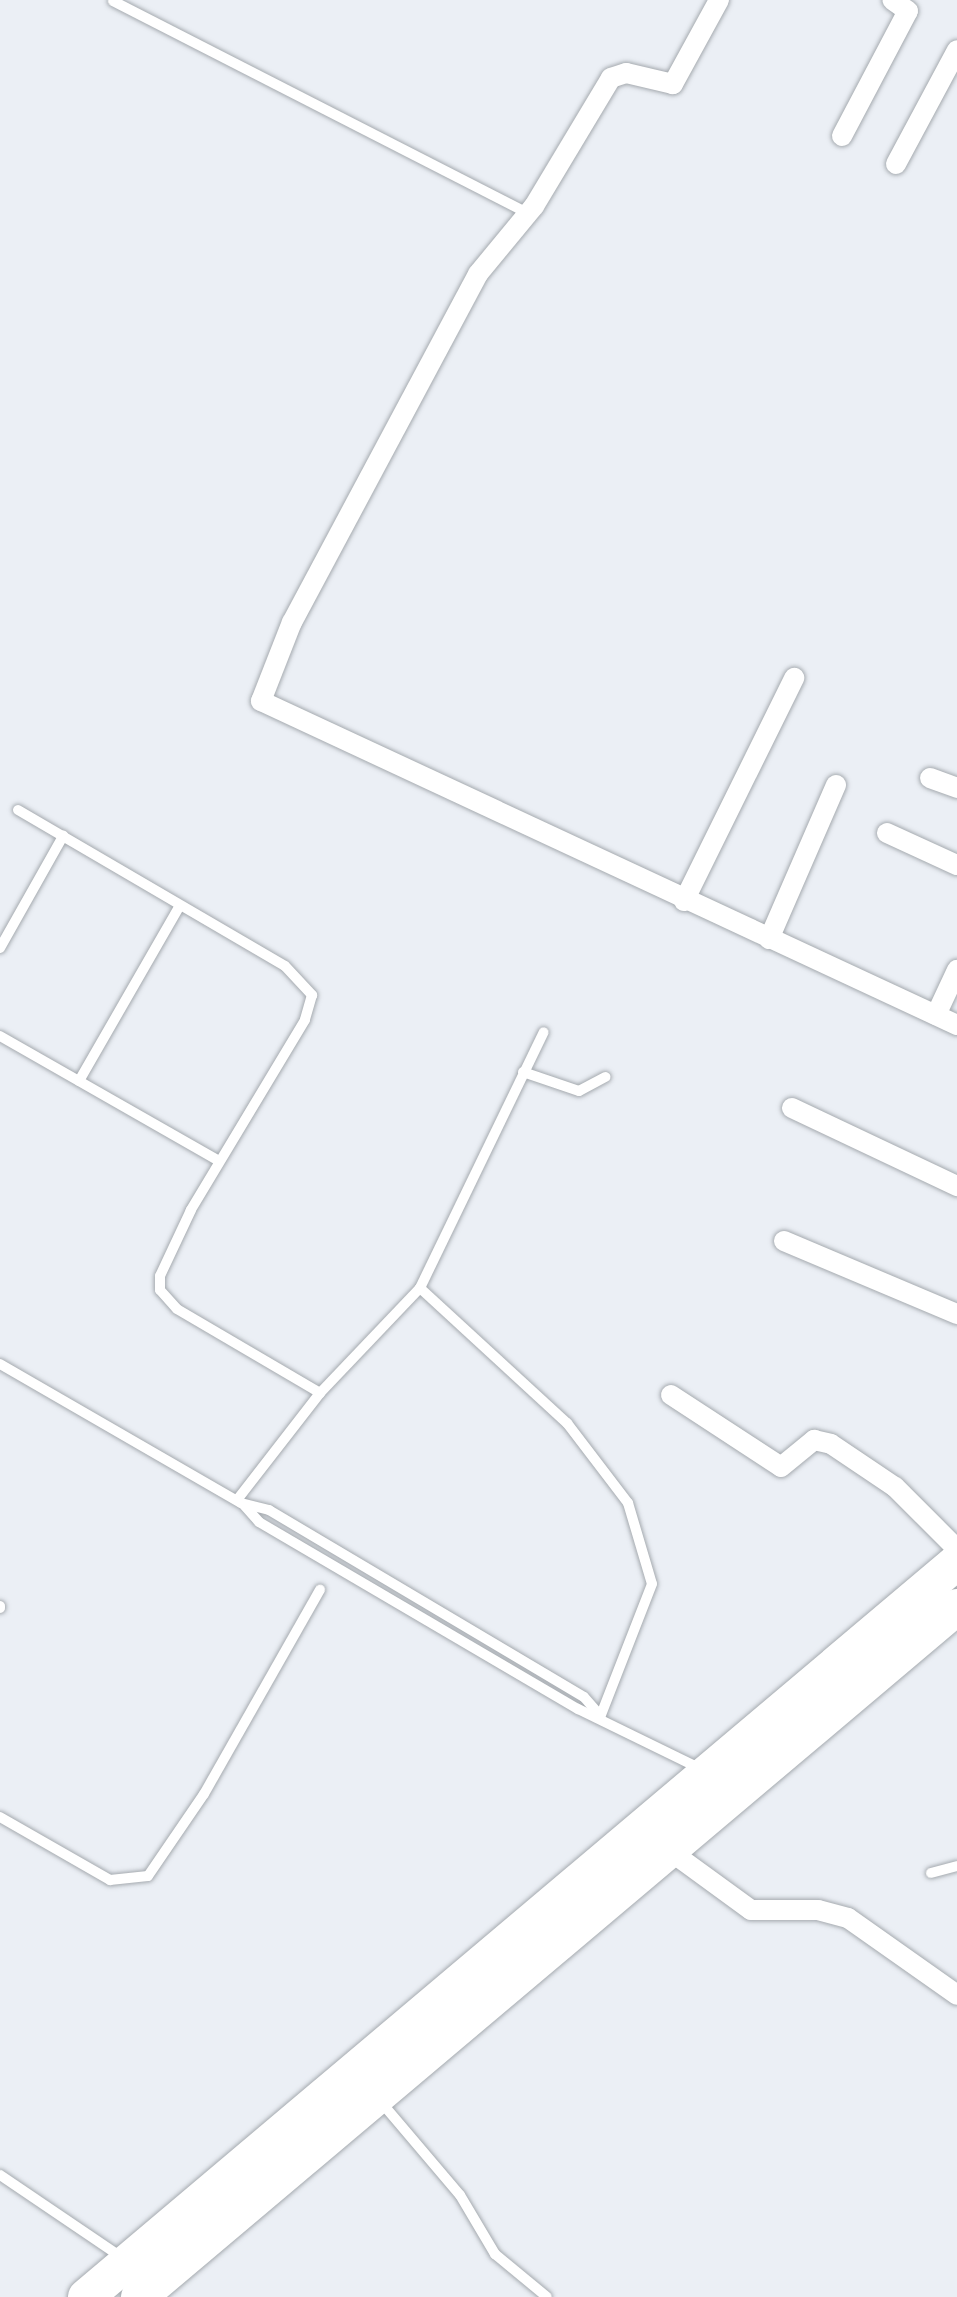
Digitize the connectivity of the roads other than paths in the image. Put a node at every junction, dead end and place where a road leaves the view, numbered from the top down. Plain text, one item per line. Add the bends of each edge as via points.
1 (719, 0) edge
2 (113, 1) edge
3 (905, 4) edge
4 (957, 50) edge
5 (842, 136) dead end
6 (896, 164) dead end
7 (528, 213) junction
8 (794, 678) dead end
9 (930, 778) dead end
10 (836, 785) dead end
11 (957, 788) edge
12 (18, 810) dead end
13 (887, 833) dead end
14 (63, 836) junction
15 (957, 865) edge
16 (684, 901) junction
17 (179, 907) junction
18 (769, 939) junction
19 (0, 948) edge
20 (957, 970) edge
21 (936, 1015) junction
22 (957, 1025) edge
23 (544, 1032) dead end
24 (0, 1036) edge
25 (523, 1072) junction
26 (605, 1077) dead end
27 (79, 1081) junction
28 (792, 1108) dead end
29 (219, 1161) junction
30 (957, 1186) edge
31 (784, 1241) dead end
32 (420, 1288) junction
33 (957, 1314) edge
34 (0, 1364) edge
35 (320, 1393) junction
36 (671, 1395) dead end
37 (239, 1502) junction
38 (957, 1549) edge
39 (957, 1562) edge
40 (320, 1590) dead end
41 (957, 1607) edge
42 (599, 1714) junction
43 (708, 1773) junction
44 (0, 1817) edge
45 (670, 1851) junction
46 (957, 1866) edge
47 (931, 1873) dead end
48 (957, 1995) edge
49 (374, 2094) junction
50 (0, 2175) edge
51 (128, 2262) junction
52 (86, 2297) edge
53 (139, 2297) edge
54 (547, 2297) edge

1 - 7 street via 673,84 660,86 626,73 611,78
2 - 7 lane
3 - 5 street
4 - 6 street
7 - 16 street via 453,313 380,467 292,622 261,701
8 - 16 street
9 - 11 street
10 - 18 street
12 - 14 lane
13 - 15 street
14 - 17 lane
14 - 19 lane
16 - 18 street
17 - 27 lane
17 - 29 lane via 285,966 312,995 305,1020
18 - 21 street
20 - 21 street
21 - 22 street
23 - 25 lane
24 - 27 lane
25 - 26 lane via 579,1091
25 - 32 lane
27 - 29 lane
28 - 30 street
29 - 35 lane via 169,1252 160,1290 177,1309
31 - 33 street
32 - 35 lane
32 - 42 lane via 567,1423 628,1503 652,1584
34 - 37 lane
35 - 37 lane
36 - 38 street via 781,1467 814,1440 831,1444 895,1487
37 - 42 lane via 321,1541 584,1697
39 - 43 highway
40 - 44 lane via 204,1794 148,1876 110,1880
41 - 45 highway
42 - 43 lane
43 - 51 highway
45 - 48 street via 751,1910 818,1910 848,1918
45 - 49 highway
46 - 47 lane
49 - 53 highway
49 - 54 lane via 460,2195 495,2254
50 - 51 lane
51 - 52 highway

